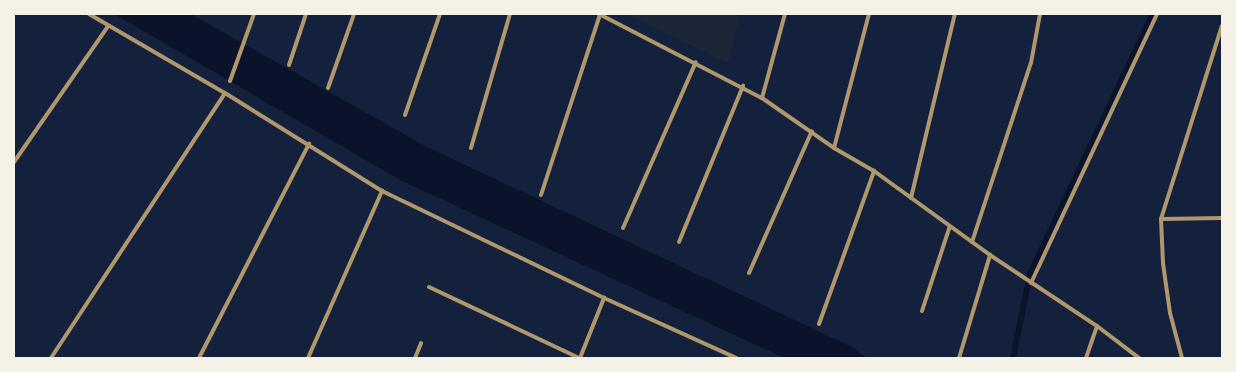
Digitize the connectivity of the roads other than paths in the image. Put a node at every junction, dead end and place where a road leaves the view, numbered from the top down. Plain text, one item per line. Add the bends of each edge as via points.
1 (89, 14) edge
2 (254, 14) edge
3 (306, 14) edge
4 (354, 14) edge
5 (440, 14) edge
6 (510, 14) edge
7 (599, 14) edge
8 (785, 14) edge
9 (869, 14) edge
10 (955, 14) edge
11 (1040, 14) edge
12 (1157, 14) edge
13 (108, 26) junction
14 (1222, 26) edge
15 (696, 62) junction
16 (289, 65) dead end
17 (230, 81) dead end
18 (743, 86) junction
19 (328, 88) dead end
20 (225, 93) junction
21 (762, 98) junction
22 (405, 115) dead end
23 (812, 131) junction
24 (309, 144) junction
25 (471, 148) dead end
26 (834, 148) junction
27 (14, 162) edge
28 (874, 171) junction
29 (382, 191) junction
30 (541, 195) dead end
31 (911, 198) junction
32 (1222, 218) edge
33 (1161, 219) junction
34 (950, 226) junction
35 (623, 228) dead end
36 (680, 242) dead end
37 (972, 242) junction
38 (990, 255) junction
39 (749, 273) dead end
40 (1030, 282) junction
41 (429, 287) dead end
42 (604, 298) junction
43 (922, 311) dead end
44 (819, 324) dead end
45 (1097, 326) junction
46 (421, 343) dead end
47 (51, 358) edge
48 (199, 358) edge
49 (308, 358) edge
50 (415, 358) edge
51 (580, 358) edge
52 (736, 358) edge
53 (959, 358) edge
54 (1086, 358) edge
55 (1139, 358) edge
56 (1182, 358) edge

1 - 13 street
2 - 17 street
3 - 16 street
4 - 19 street
5 - 22 street
6 - 25 street
7 - 15 street
7 - 30 street
8 - 21 street
9 - 26 street
10 - 31 street
11 - 37 street via 1031,63
12 - 40 street
13 - 20 street
13 - 27 street
14 - 33 street
15 - 18 street
15 - 35 street
18 - 21 street
18 - 36 street
20 - 24 street
20 - 47 street
21 - 23 street
23 - 26 street
23 - 39 street
24 - 29 street
24 - 48 street
26 - 28 street
28 - 31 street
28 - 44 street
29 - 42 street
29 - 49 street
31 - 34 street
32 - 33 street
33 - 56 street via 1163,263 1170,313
34 - 37 street
34 - 43 street
37 - 38 street
38 - 40 street
38 - 53 street
40 - 45 street
41 - 51 street
42 - 51 street
42 - 52 street
45 - 54 street
45 - 55 street
46 - 50 street

